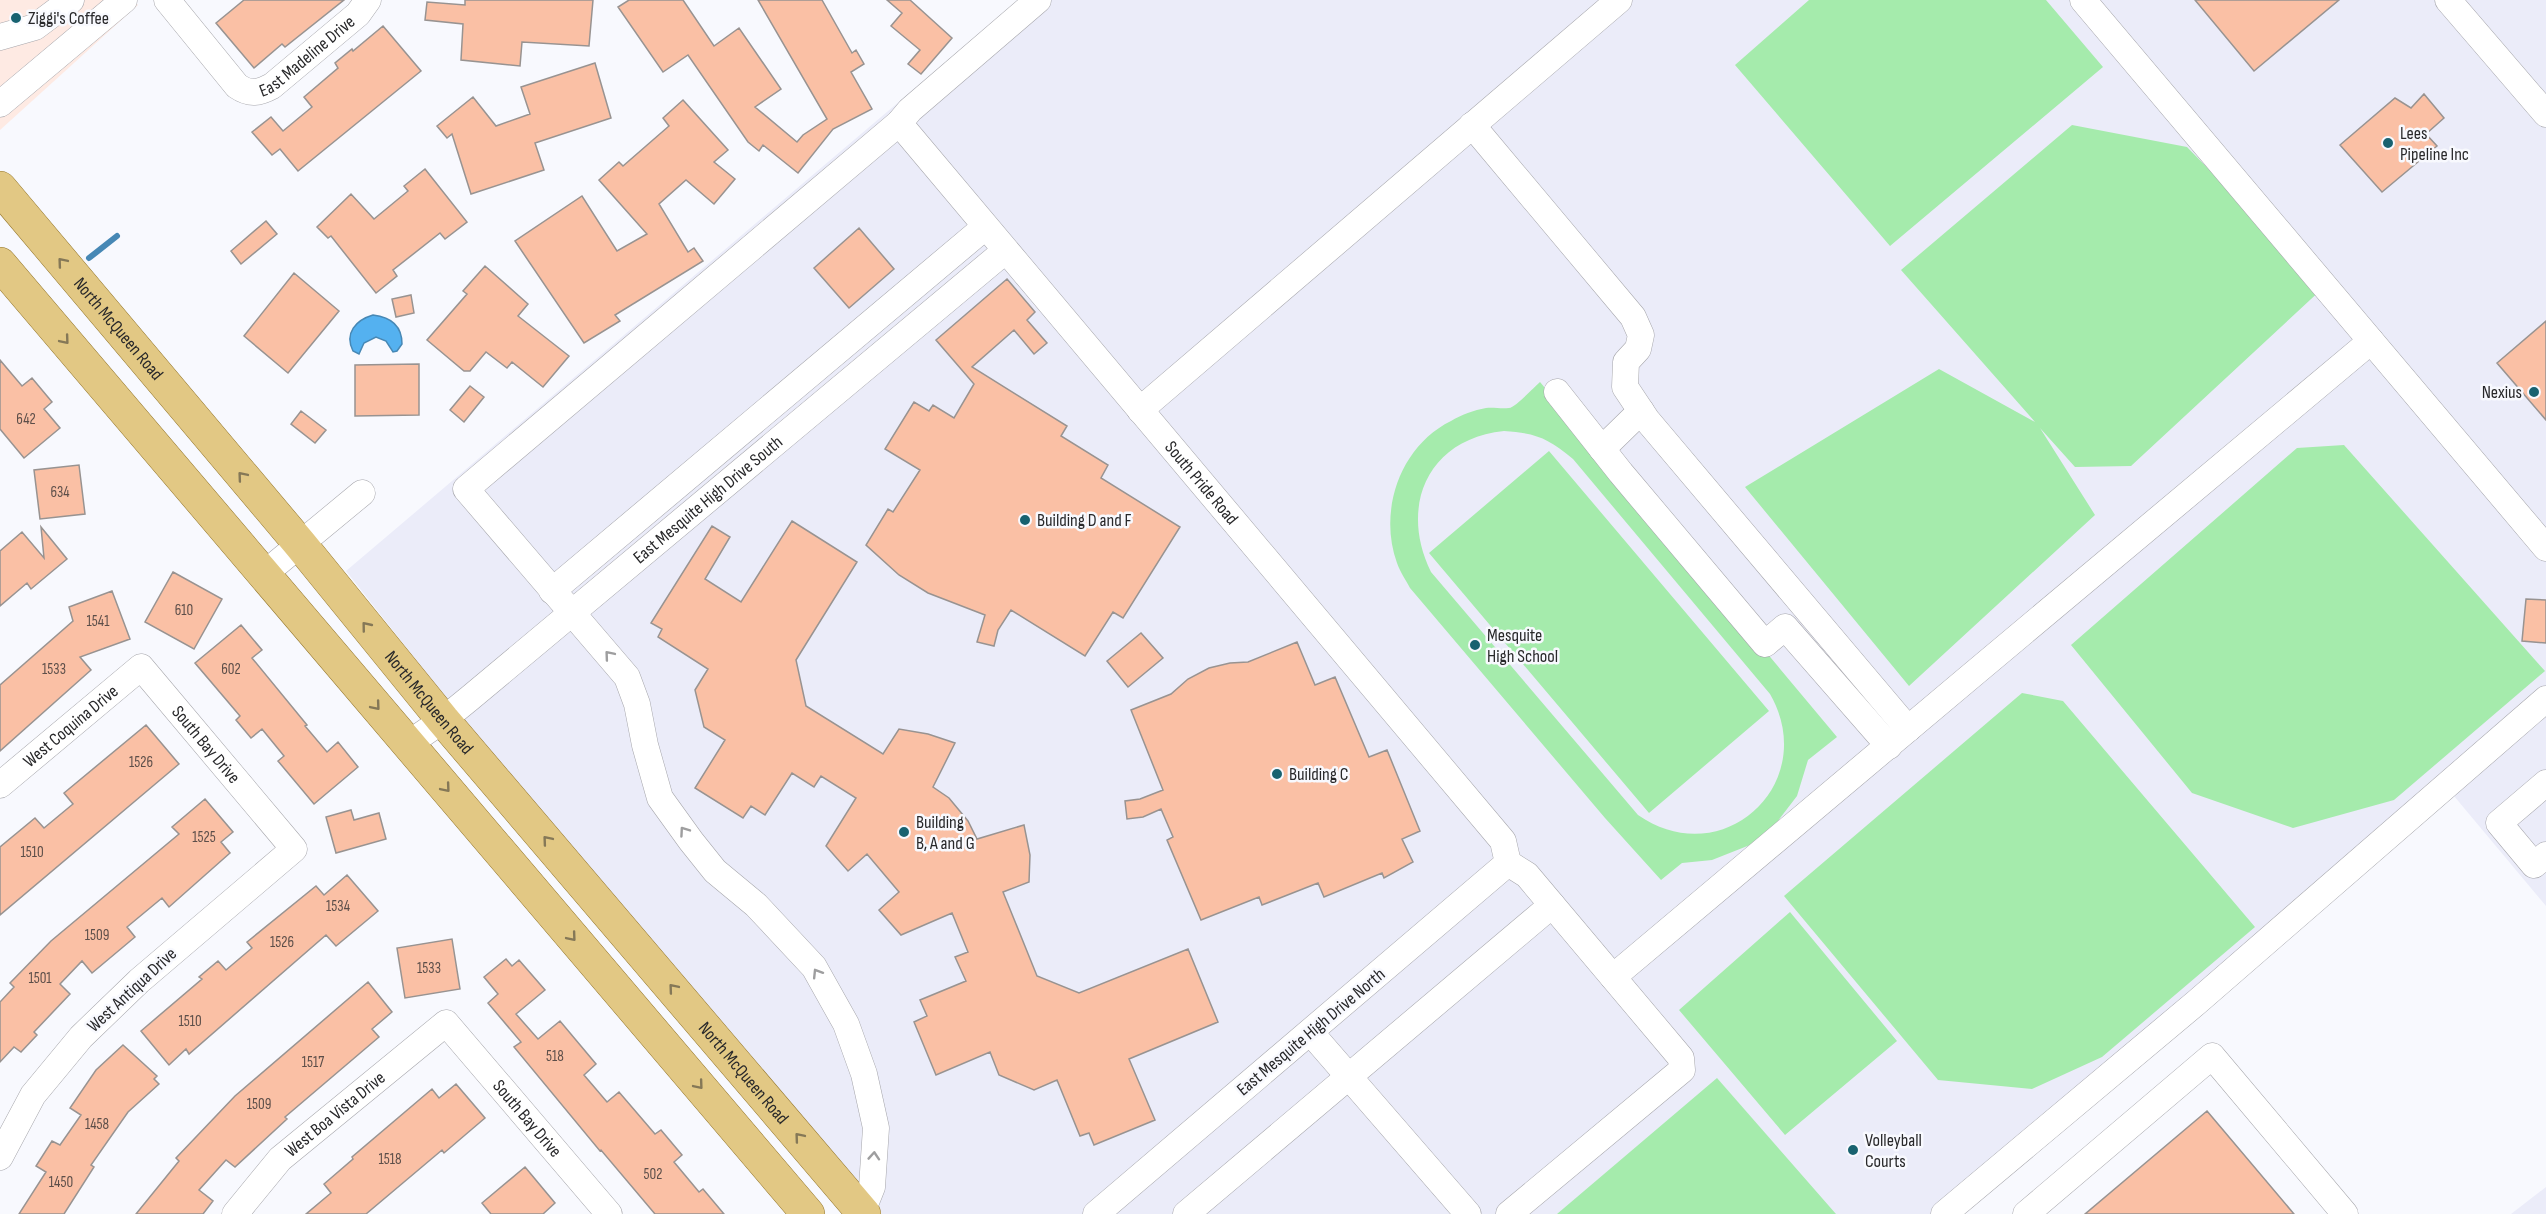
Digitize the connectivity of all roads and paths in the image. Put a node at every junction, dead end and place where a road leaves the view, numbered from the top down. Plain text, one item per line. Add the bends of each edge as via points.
1 (71, 0) edge
2 (123, 0) edge
3 (167, 0) edge
4 (368, 0) edge
5 (1038, 0) edge
6 (1619, 0) edge
7 (2083, 0) edge
8 (2448, 0) edge
9 (0, 37) edge
10 (2541, 97) edge
11 (0, 104) edge
12 (899, 123) junction
13 (1472, 125) junction
14 (0, 188) edge
15 (985, 227) junction
16 (1005, 251) junction
17 (0, 264) edge
18 (2371, 341) junction
19 (1557, 392) dead end
20 (1140, 410) junction
21 (1641, 411) junction
22 (1602, 449) junction
23 (362, 493) dead end
24 (300, 544) junction
25 (2546, 548) edge
26 (264, 574) junction
27 (552, 591) junction
28 (572, 614) junction
29 (141, 667) joint
30 (2546, 699) edge
31 (443, 720) junction
32 (1899, 737) junction
33 (408, 744) junction
34 (2546, 783) edge
35 (0, 785) edge
36 (294, 849) joint
37 (1505, 852) junction
38 (2546, 855) edge
39 (1552, 905) junction
40 (1613, 977) junction
41 (446, 1023) joint
42 (1311, 1033) junction
43 (1349, 1076) junction
44 (0, 1157) edge
45 (603, 1212) edge
46 (863, 1213) edge
47 (236, 1214) edge
48 (808, 1214) edge
49 (1096, 1214) edge
50 (1186, 1214) edge
51 (1468, 1214) edge
52 (1509, 1214) edge
53 (1944, 1214) edge
54 (2026, 1214) edge
55 (2345, 1214) edge

1 - 9 street via 35,27
2 - 11 street
3 - 4 street, East Madeline Drive via 237,86 247,93 272,86 358,14
5 - 12 street
6 - 13 street
7 - 18 street
8 - 10 street
12 - 15 street, South Pride Road
12 - 27 street via 466,489
13 - 20 street
13 - 21 street via 1634,316 1641,335 1638,349 1626,362 1625,387
24 -> 14 main road, North McQueen Road
15 - 16 street, South Pride Road
15 - 27 street
16 - 20 street, South Pride Road
16 - 28 street, East Mesquite High Drive South
17 -> 26 main road
18 - 25 street
18 - 32 street
19 - 22 street
20 - 37 street, South Pride Road
21 - 22 street
21 - 32 street
22 - 32 street via 1765,644 1785,627
23 - 24 street
24 - 26 street
31 -> 24 main road, North McQueen Road
26 -> 33 main road
27 - 28 street
28 - 31 street, East Mesquite High Drive South
46 -> 28 street via 872,1186 876,1128 864,1074 846,1024 814,967 756,905 715,871 660,798 627,677
29 - 35 street, West Coquina Drive
29 - 36 street, South Bay Drive
30 - 53 street via 2198,1002
31 - 33 street, East Mesquite High Drive South
46 -> 31 main road, North McQueen Road
32 - 40 street
33 -> 48 main road
34 - 38 street via 2499,823 2534,865
36 - 44 street, West Antiqua Drive via 139,981 81,1037 33,1095
37 - 39 street, South Pride Road
37 - 42 street, East Mesquite High Drive North
39 - 40 street, South Pride Road
39 - 43 street
40 - 52 street, South Pride Road via 1681,1058 1682,1070
41 - 45 street, South Bay Drive
41 - 47 street, West Boa Vista Drive via 280,1159
42 - 43 street
42 - 49 street, East Mesquite High Drive North
43 - 50 street
43 - 51 street
54 - 55 street via 2212,1056

